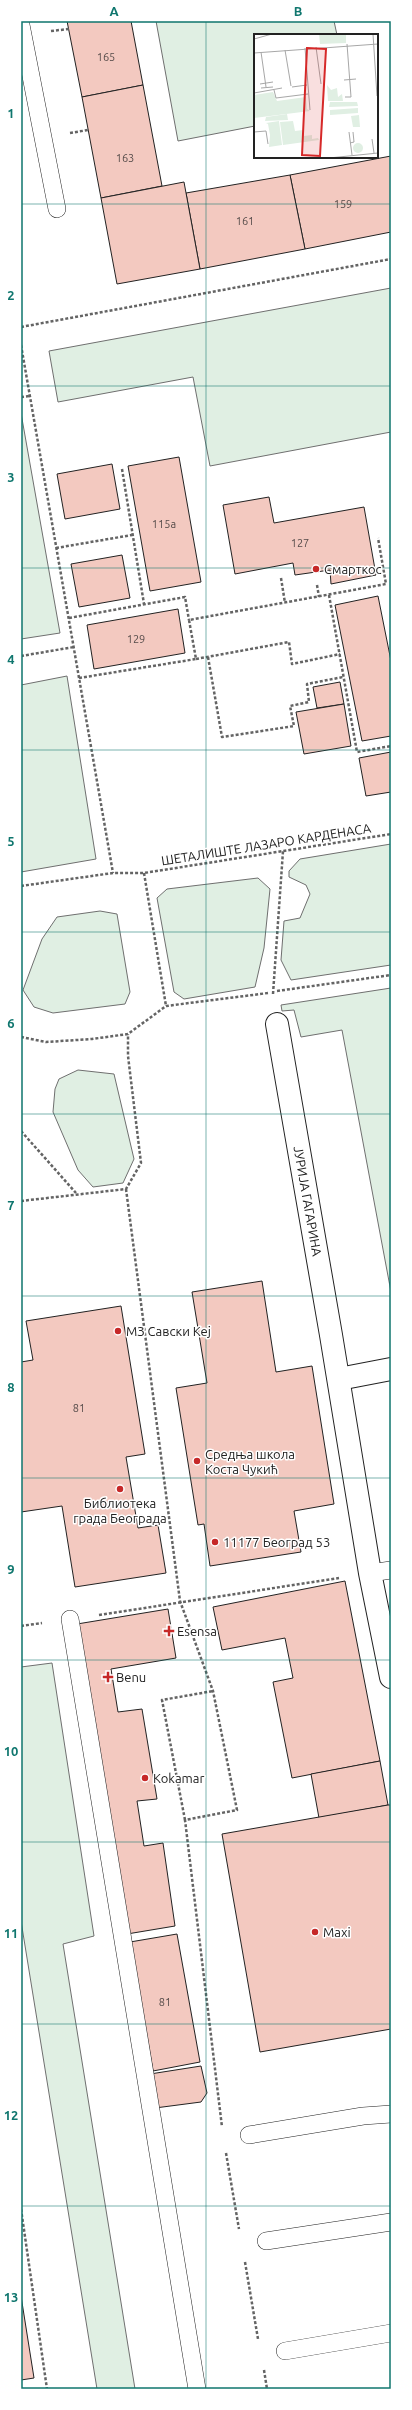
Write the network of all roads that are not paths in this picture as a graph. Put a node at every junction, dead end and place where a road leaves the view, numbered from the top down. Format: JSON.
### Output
{"nodes":[{"id":1,"x":21,"y":25,"type":"edge"},
{"id":2,"x":57,"y":209,"type":"dead end"},
{"id":3,"x":277,"y":1024,"type":"dead end"},
{"id":4,"x":391,"y":1369,"type":"edge"},
{"id":5,"x":338,"y":1379,"type":"junction"},
{"id":6,"x":391,"y":1570,"type":"edge"},
{"id":7,"x":370,"y":1574,"type":"junction"},
{"id":8,"x":70,"y":1619,"type":"road end"},
{"id":9,"x":391,"y":1677,"type":"edge"},
{"id":10,"x":391,"y":2114,"type":"edge"},
{"id":11,"x":249,"y":2135,"type":"dead end"},
{"id":12,"x":391,"y":2222,"type":"edge"},
{"id":13,"x":266,"y":2241,"type":"dead end"},
{"id":14,"x":391,"y":2333,"type":"edge"},
{"id":15,"x":285,"y":2351,"type":"dead end"},
{"id":16,"x":197,"y":2389,"type":"edge"}],
"edges":[{"from":1,"to":2,"type":"lane"},
{"from":3,"to":5,"type":"street","name":"ЈУРИЈА ГАГАРИНА"},
{"from":4,"to":5,"type":"street"},
{"from":5,"to":7,"type":"street","name":"ЈУРИЈА ГАГАРИНА"},
{"from":6,"to":7,"type":"lane"},
{"from":7,"to":9,"type":"street","name":"ЈУРИЈА ГАГАРИНА"},
{"from":8,"to":16,"type":"lane"},
{"from":10,"to":11,"type":"lane"},
{"from":12,"to":13,"type":"lane"},
{"from":14,"to":15,"type":"lane"}]}
